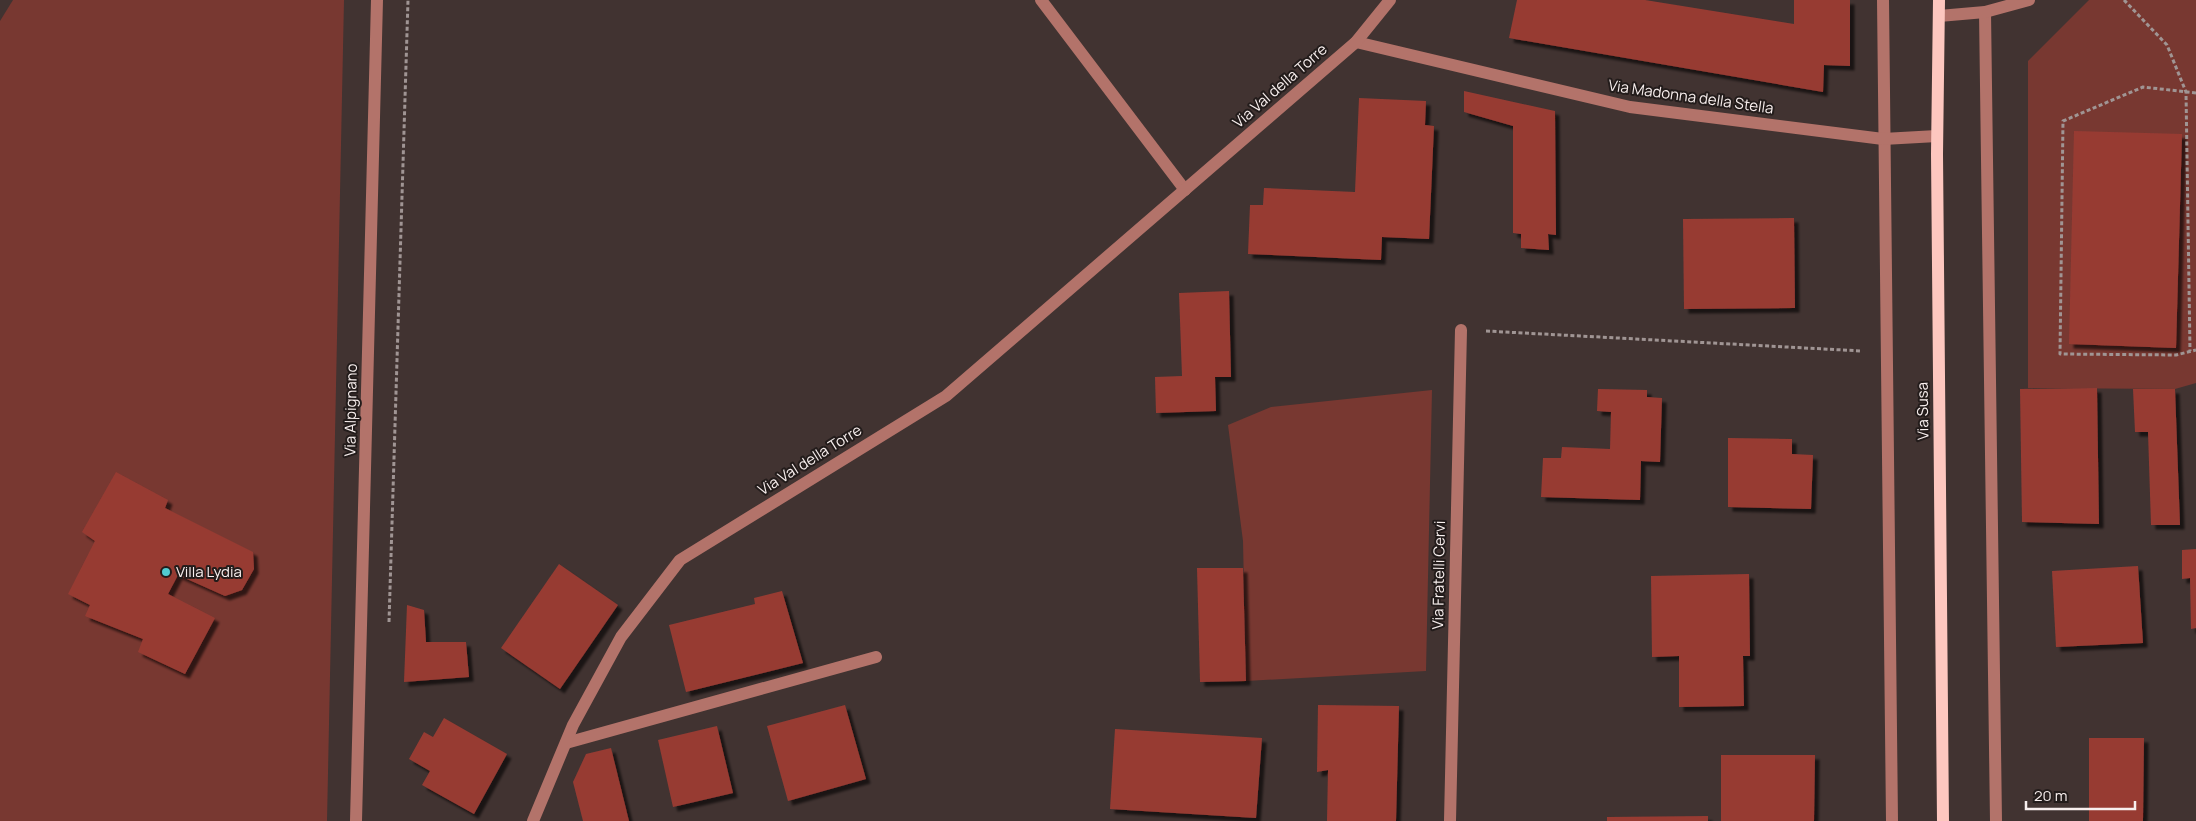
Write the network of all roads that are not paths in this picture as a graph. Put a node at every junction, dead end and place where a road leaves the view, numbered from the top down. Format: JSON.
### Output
{"nodes":[{"id":1,"x":377,"y":0,"type":"edge"},
{"id":2,"x":1041,"y":0,"type":"edge"},
{"id":3,"x":1390,"y":0,"type":"edge"},
{"id":4,"x":1883,"y":0,"type":"edge"},
{"id":5,"x":1939,"y":0,"type":"edge"},
{"id":6,"x":2029,"y":0,"type":"edge"},
{"id":7,"x":1985,"y":12,"type":"junction"},
{"id":8,"x":1939,"y":16,"type":"junction"},
{"id":9,"x":1356,"y":42,"type":"junction"},
{"id":10,"x":1937,"y":136,"type":"junction"},
{"id":11,"x":1883,"y":139,"type":"junction"},
{"id":12,"x":1185,"y":190,"type":"junction"},
{"id":13,"x":1460,"y":330,"type":"road end"},
{"id":14,"x":876,"y":657,"type":"dead end"},
{"id":15,"x":566,"y":743,"type":"junction"},
{"id":16,"x":356,"y":821,"type":"edge"},
{"id":17,"x":532,"y":821,"type":"edge"},
{"id":18,"x":1450,"y":821,"type":"edge"},
{"id":19,"x":1892,"y":821,"type":"edge"},
{"id":20,"x":1943,"y":821,"type":"edge"},
{"id":21,"x":1996,"y":821,"type":"edge"}],
"edges":[{"from":1,"to":16,"type":"street","name":"Via Alpignano"},
{"from":2,"to":12,"type":"street"},
{"from":3,"to":9,"type":"street","name":"Via Val della Torre"},
{"from":4,"to":11,"type":"street"},
{"from":5,"to":8,"type":"main road","name":"Via Susa"},
{"from":6,"to":7,"type":"street"},
{"from":7,"to":8,"type":"street"},
{"from":7,"to":21,"type":"street"},
{"from":8,"to":10,"type":"main road","name":"Via Susa"},
{"from":9,"to":11,"type":"street","name":"Via Madonna della Stella"},
{"from":9,"to":12,"type":"street","name":"Via Val della Torre"},
{"from":10,"to":11,"type":"street","name":"Via Madonna della Stella"},
{"from":10,"to":20,"type":"main road","name":"Via Susa"},
{"from":11,"to":19,"type":"street"},
{"from":12,"to":15,"type":"street","name":"Via Val della Torre"},
{"from":13,"to":18,"type":"street","name":"Via Fratelli Cervi"},
{"from":14,"to":15,"type":"street"},
{"from":15,"to":17,"type":"street","name":"Via Val della Torre"}]}
